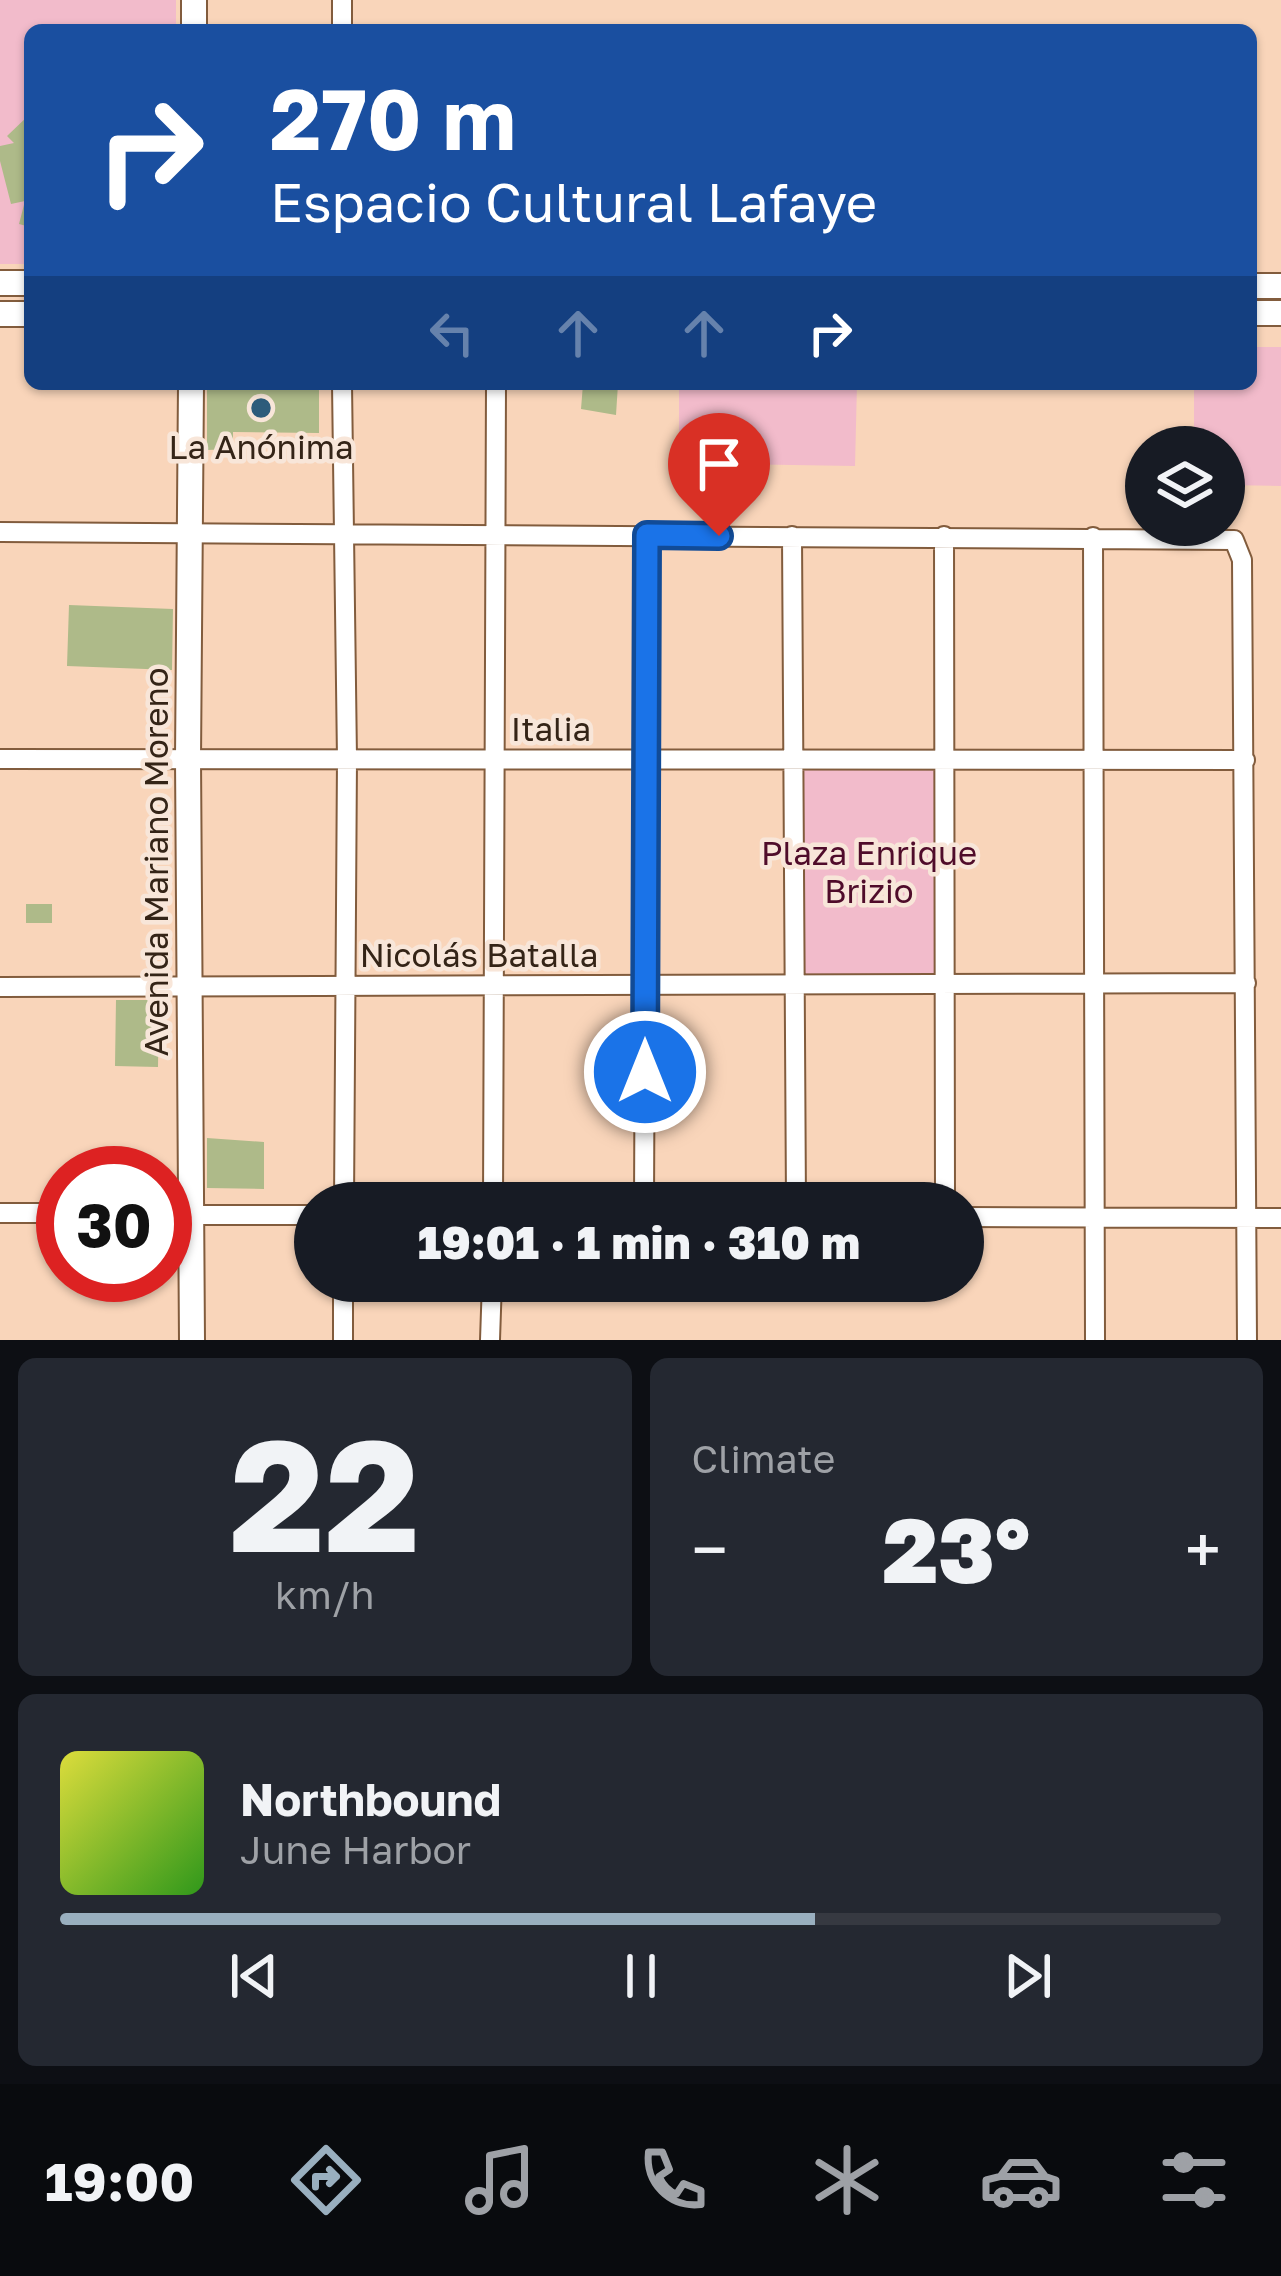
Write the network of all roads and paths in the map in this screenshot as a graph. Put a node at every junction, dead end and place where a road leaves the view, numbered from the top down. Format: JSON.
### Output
{"nodes":[{"id":1,"x":191,"y":390,"type":"edge"},
{"id":2,"x":342,"y":390,"type":"edge"},
{"id":3,"x":496,"y":390,"type":"edge"},
{"id":4,"x":0,"y":532,"type":"edge"},
{"id":5,"x":188,"y":533,"type":"junction"},
{"id":6,"x":342,"y":534,"type":"junction"},
{"id":7,"x":496,"y":534,"type":"junction"},
{"id":8,"x":647,"y":535,"type":"junction"},
{"id":9,"x":792,"y":536,"type":"junction"},
{"id":10,"x":944,"y":536,"type":"junction"},
{"id":11,"x":1093,"y":537,"type":"junction"},
{"id":12,"x":0,"y":759,"type":"edge"},
{"id":13,"x":188,"y":759,"type":"junction"},
{"id":14,"x":347,"y":759,"type":"junction"},
{"id":15,"x":493,"y":759,"type":"junction"},
{"id":16,"x":646,"y":760,"type":"junction"},
{"id":17,"x":792,"y":760,"type":"junction"},
{"id":18,"x":944,"y":760,"type":"junction"},
{"id":19,"x":1093,"y":760,"type":"junction"},
{"id":20,"x":1245,"y":760,"type":"junction"},
{"id":21,"x":887,"y":856,"type":"dead end"},
{"id":22,"x":894,"y":861,"type":"dead end"},
{"id":23,"x":945,"y":983,"type":"junction"},
{"id":24,"x":1094,"y":983,"type":"junction"},
{"id":25,"x":1246,"y":983,"type":"junction"},
{"id":26,"x":645,"y":984,"type":"junction"},
{"id":27,"x":493,"y":985,"type":"junction"},
{"id":28,"x":793,"y":985,"type":"junction"},
{"id":29,"x":343,"y":986,"type":"junction"},
{"id":30,"x":0,"y":987,"type":"edge"},
{"id":31,"x":191,"y":987,"type":"junction"},
{"id":32,"x":182,"y":1146,"type":"edge"},
{"id":33,"x":344,"y":1182,"type":"edge"},
{"id":34,"x":493,"y":1182,"type":"edge"},
{"id":35,"x":644,"y":1182,"type":"edge"},
{"id":36,"x":796,"y":1182,"type":"edge"},
{"id":37,"x":945,"y":1182,"type":"edge"},
{"id":38,"x":0,"y":1213,"type":"edge"},
{"id":39,"x":36,"y":1213,"type":"edge"},
{"id":40,"x":192,"y":1215,"type":"edge"},
{"id":41,"x":294,"y":1215,"type":"edge"},
{"id":42,"x":984,"y":1217,"type":"edge"},
{"id":43,"x":1094,"y":1218,"type":"junction"},
{"id":44,"x":1247,"y":1218,"type":"junction"},
{"id":45,"x":1281,"y":1218,"type":"edge"},
{"id":46,"x":188,"y":1302,"type":"edge"},
{"id":47,"x":344,"y":1302,"type":"edge"},
{"id":48,"x":491,"y":1302,"type":"edge"},
{"id":49,"x":192,"y":1340,"type":"edge"},
{"id":50,"x":343,"y":1340,"type":"edge"},
{"id":51,"x":490,"y":1340,"type":"edge"},
{"id":52,"x":1095,"y":1340,"type":"edge"},
{"id":53,"x":1247,"y":1340,"type":"edge"}],
"edges":[{"from":1,"to":5,"type":"main road","name":"Avenida Mariano Moreno"},
{"from":2,"to":6,"type":"street"},
{"from":3,"to":7,"type":"street"},
{"from":4,"to":5,"type":"street"},
{"from":5,"to":6,"type":"street"},
{"from":5,"to":13,"type":"main road","name":"Avenida Mariano Moreno"},
{"from":6,"to":7,"type":"street"},
{"from":6,"to":14,"type":"street"},
{"from":7,"to":8,"type":"street"},
{"from":7,"to":15,"type":"street"},
{"from":8,"to":9,"type":"street"},
{"from":8,"to":16,"type":"street"},
{"from":9,"to":10,"type":"street"},
{"from":9,"to":17,"type":"street"},
{"from":10,"to":11,"type":"street"},
{"from":10,"to":18,"type":"street"},
{"from":11,"to":19,"type":"street"},
{"from":11,"to":20,"type":"street"},
{"from":12,"to":13,"type":"street","name":"Italia"},
{"from":13,"to":14,"type":"street","name":"Italia"},
{"from":13,"to":31,"type":"main road","name":"Avenida Mariano Moreno"},
{"from":14,"to":15,"type":"street","name":"Italia"},
{"from":14,"to":29,"type":"street"},
{"from":15,"to":16,"type":"street","name":"Italia"},
{"from":15,"to":27,"type":"street"},
{"from":16,"to":17,"type":"street","name":"Italia"},
{"from":16,"to":26,"type":"street"},
{"from":17,"to":18,"type":"street","name":"Italia"},
{"from":17,"to":28,"type":"street"},
{"from":18,"to":19,"type":"street","name":"Italia"},
{"from":18,"to":23,"type":"street"},
{"from":19,"to":20,"type":"street","name":"Italia"},
{"from":19,"to":24,"type":"street"},
{"from":20,"to":25,"type":"street"},
{"from":21,"to":22,"type":"path"},
{"from":23,"to":24,"type":"street","name":"Nicolás Batalla"},
{"from":23,"to":28,"type":"street","name":"Nicolás Batalla"},
{"from":23,"to":37,"type":"street"},
{"from":24,"to":25,"type":"street","name":"Nicolás Batalla"},
{"from":24,"to":43,"type":"street"},
{"from":25,"to":44,"type":"street"},
{"from":26,"to":27,"type":"street","name":"Nicolás Batalla"},
{"from":26,"to":28,"type":"street","name":"Nicolás Batalla"},
{"from":26,"to":35,"type":"street"},
{"from":27,"to":29,"type":"street","name":"Nicolás Batalla"},
{"from":27,"to":34,"type":"street"},
{"from":28,"to":36,"type":"street"},
{"from":29,"to":31,"type":"street","name":"Nicolás Batalla"},
{"from":29,"to":33,"type":"street"},
{"from":30,"to":31,"type":"street","name":"Nicolás Batalla"},
{"from":31,"to":32,"type":"main road","name":"Avenida Mariano Moreno"},
{"from":38,"to":39,"type":"street"},
{"from":40,"to":41,"type":"street"},
{"from":42,"to":43,"type":"street"},
{"from":43,"to":44,"type":"street"},
{"from":43,"to":52,"type":"street"},
{"from":44,"to":45,"type":"street"},
{"from":44,"to":53,"type":"street"},
{"from":46,"to":49,"type":"main road","name":"Avenida Mariano Moreno"},
{"from":47,"to":50,"type":"street"},
{"from":48,"to":51,"type":"street"}]}
